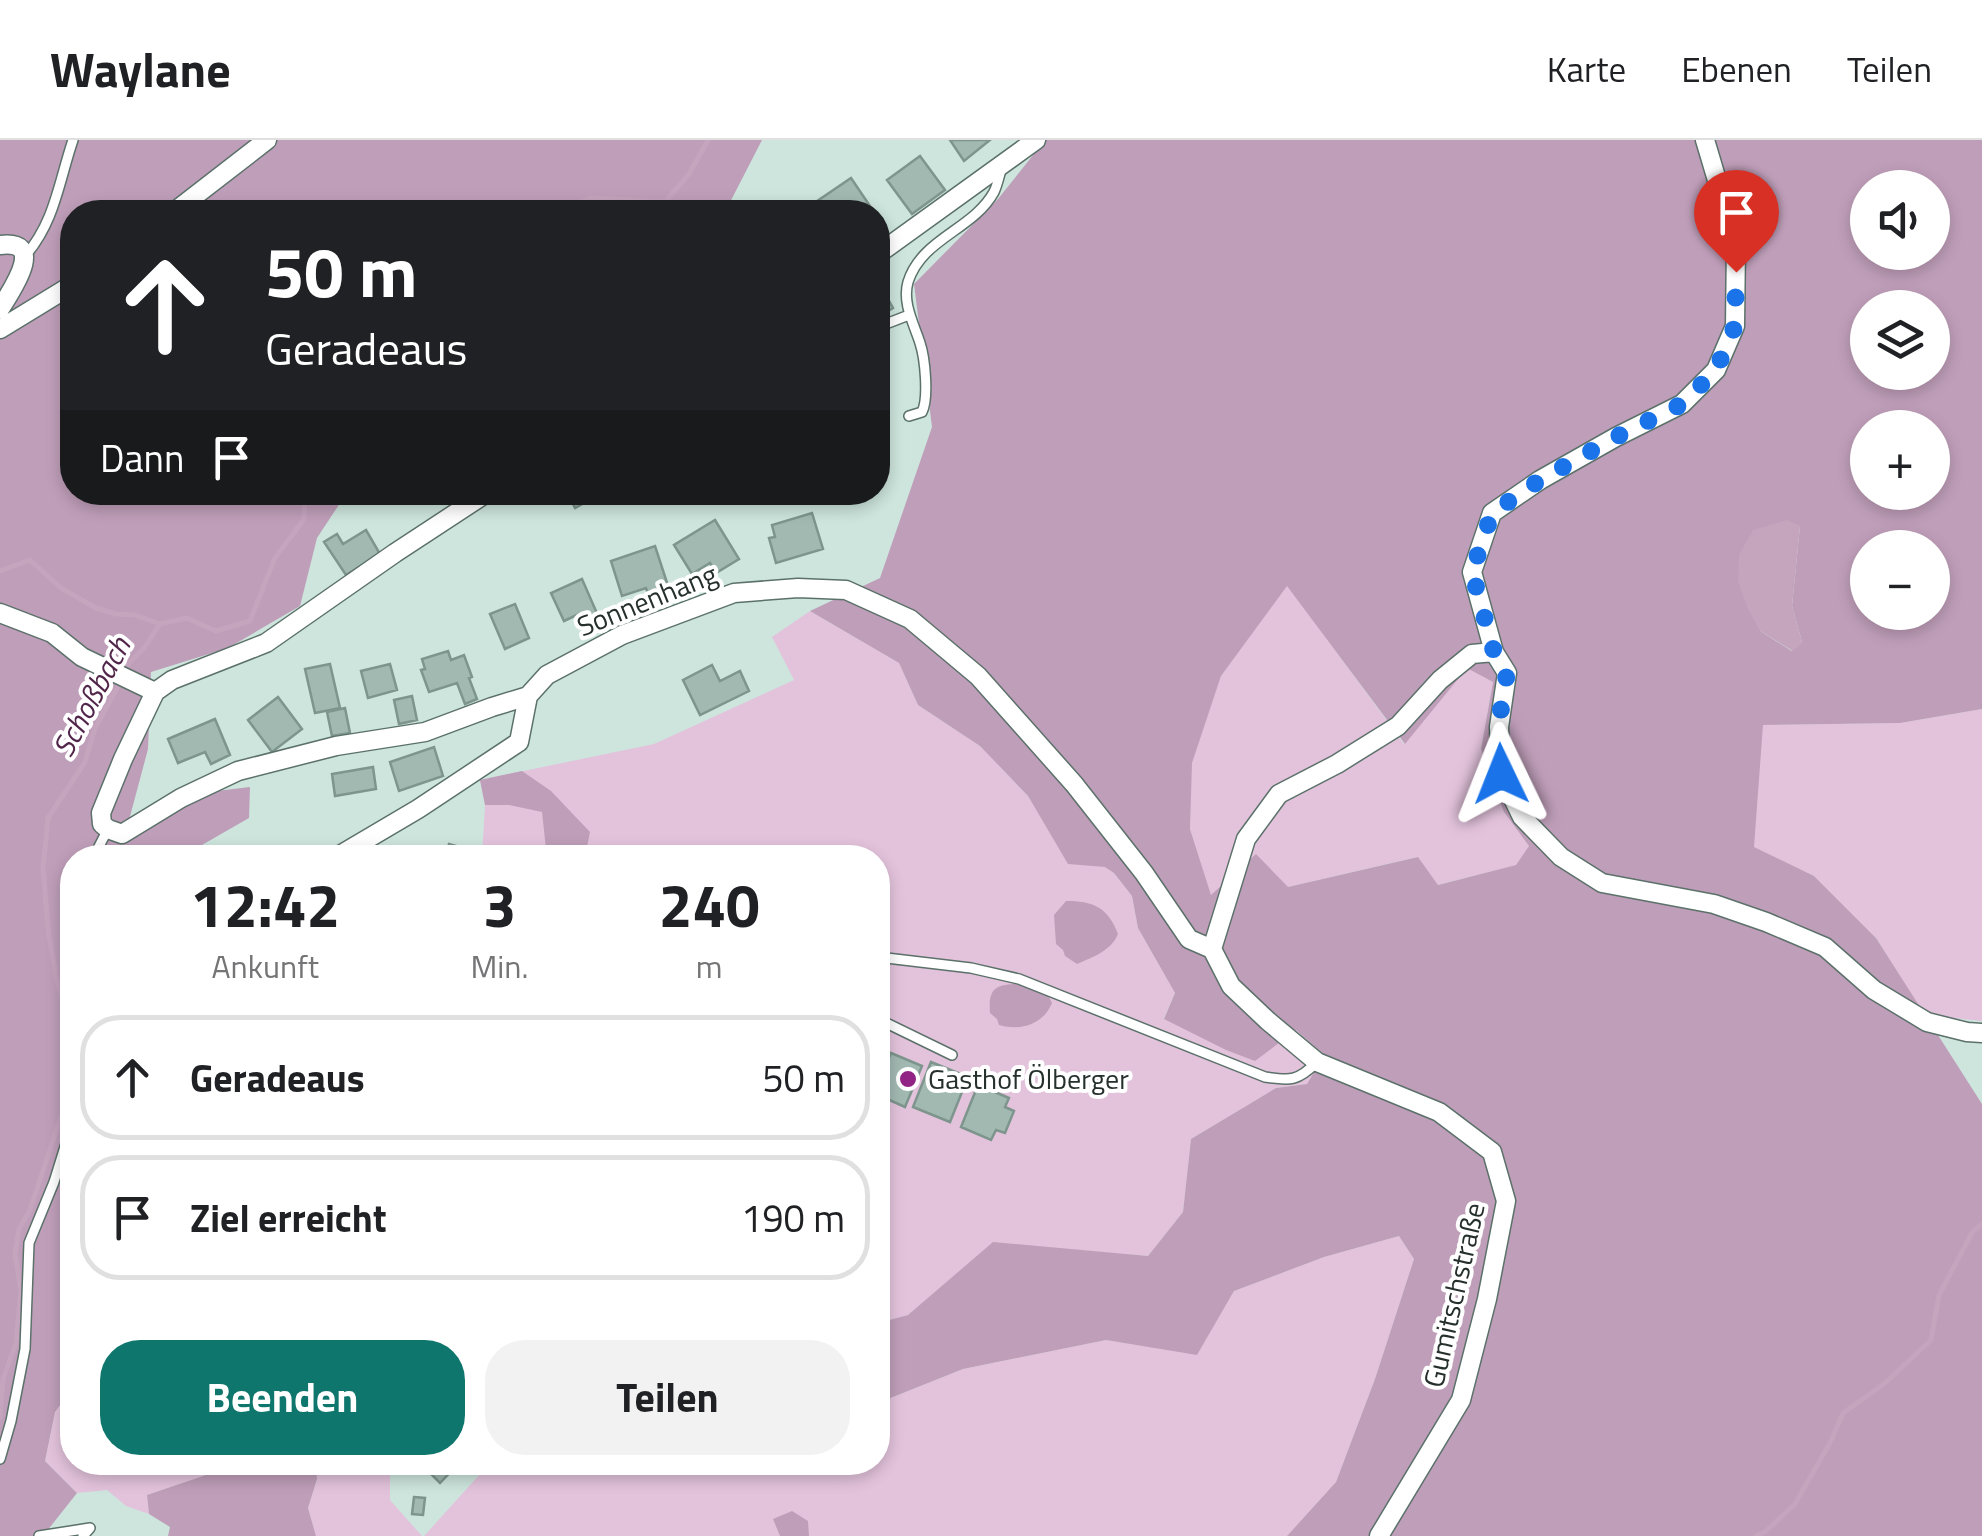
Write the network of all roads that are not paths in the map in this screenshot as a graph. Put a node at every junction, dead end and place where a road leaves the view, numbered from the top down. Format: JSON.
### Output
{"nodes":[{"id":1,"x":74,"y":140,"type":"edge"},
{"id":2,"x":267,"y":140,"type":"edge"},
{"id":3,"x":1705,"y":140,"type":"edge"},
{"id":4,"x":1034,"y":141,"type":"edge"},
{"id":5,"x":1002,"y":165,"type":"junction"},
{"id":6,"x":190,"y":200,"type":"edge"},
{"id":7,"x":0,"y":245,"type":"edge"},
{"id":8,"x":890,"y":245,"type":"edge"},
{"id":9,"x":25,"y":256,"type":"junction"},
{"id":10,"x":60,"y":292,"type":"edge"},
{"id":11,"x":0,"y":309,"type":"edge"},
{"id":12,"x":909,"y":316,"type":"junction"},
{"id":13,"x":890,"y":323,"type":"edge"},
{"id":14,"x":0,"y":329,"type":"edge"},
{"id":15,"x":909,"y":416,"type":"dead end"},
{"id":16,"x":468,"y":505,"type":"edge"},
{"id":17,"x":0,"y":612,"type":"edge"},
{"id":18,"x":1494,"y":652,"type":"junction"},
{"id":19,"x":156,"y":692,"type":"junction"},
{"id":20,"x":528,"y":696,"type":"junction"},
{"id":21,"x":108,"y":830,"type":"junction"},
{"id":22,"x":100,"y":845,"type":"edge"},
{"id":23,"x":357,"y":845,"type":"edge"},
{"id":24,"x":1212,"y":949,"type":"junction"},
{"id":25,"x":890,"y":958,"type":"edge"},
{"id":26,"x":890,"y":1025,"type":"edge"},
{"id":27,"x":1982,"y":1033,"type":"edge"},
{"id":28,"x":952,"y":1055,"type":"dead end"},
{"id":29,"x":1317,"y":1062,"type":"junction"},
{"id":30,"x":60,"y":1163,"type":"edge"},
{"id":31,"x":0,"y":1459,"type":"edge"},
{"id":32,"x":39,"y":1536,"type":"edge"},
{"id":33,"x":83,"y":1536,"type":"edge"},
{"id":34,"x":1379,"y":1536,"type":"edge"}],
"edges":[{"from":1,"to":9,"type":"lane"},
{"from":2,"to":6,"type":"street"},
{"from":3,"to":18,"type":"street"},
{"from":4,"to":5,"type":"street"},
{"from":5,"to":8,"type":"street"},
{"from":5,"to":12,"type":"lane"},
{"from":7,"to":9,"type":"street"},
{"from":9,"to":11,"type":"street"},
{"from":10,"to":14,"type":"street"},
{"from":12,"to":13,"type":"lane"},
{"from":12,"to":15,"type":"lane"},
{"from":16,"to":19,"type":"street"},
{"from":17,"to":19,"type":"street"},
{"from":18,"to":24,"type":"street"},
{"from":18,"to":27,"type":"street"},
{"from":19,"to":21,"type":"street"},
{"from":20,"to":21,"type":"street","name":"Sonnenhang"},
{"from":20,"to":23,"type":"street"},
{"from":20,"to":24,"type":"street","name":"Sonnenhang"},
{"from":21,"to":22,"type":"lane"},
{"from":24,"to":29,"type":"street","name":"Gumitschstraße"},
{"from":25,"to":29,"type":"lane"},
{"from":26,"to":28,"type":"lane"},
{"from":29,"to":34,"type":"street","name":"Gumitschstraße"},
{"from":30,"to":31,"type":"lane"},
{"from":32,"to":33,"type":"lane"}]}
